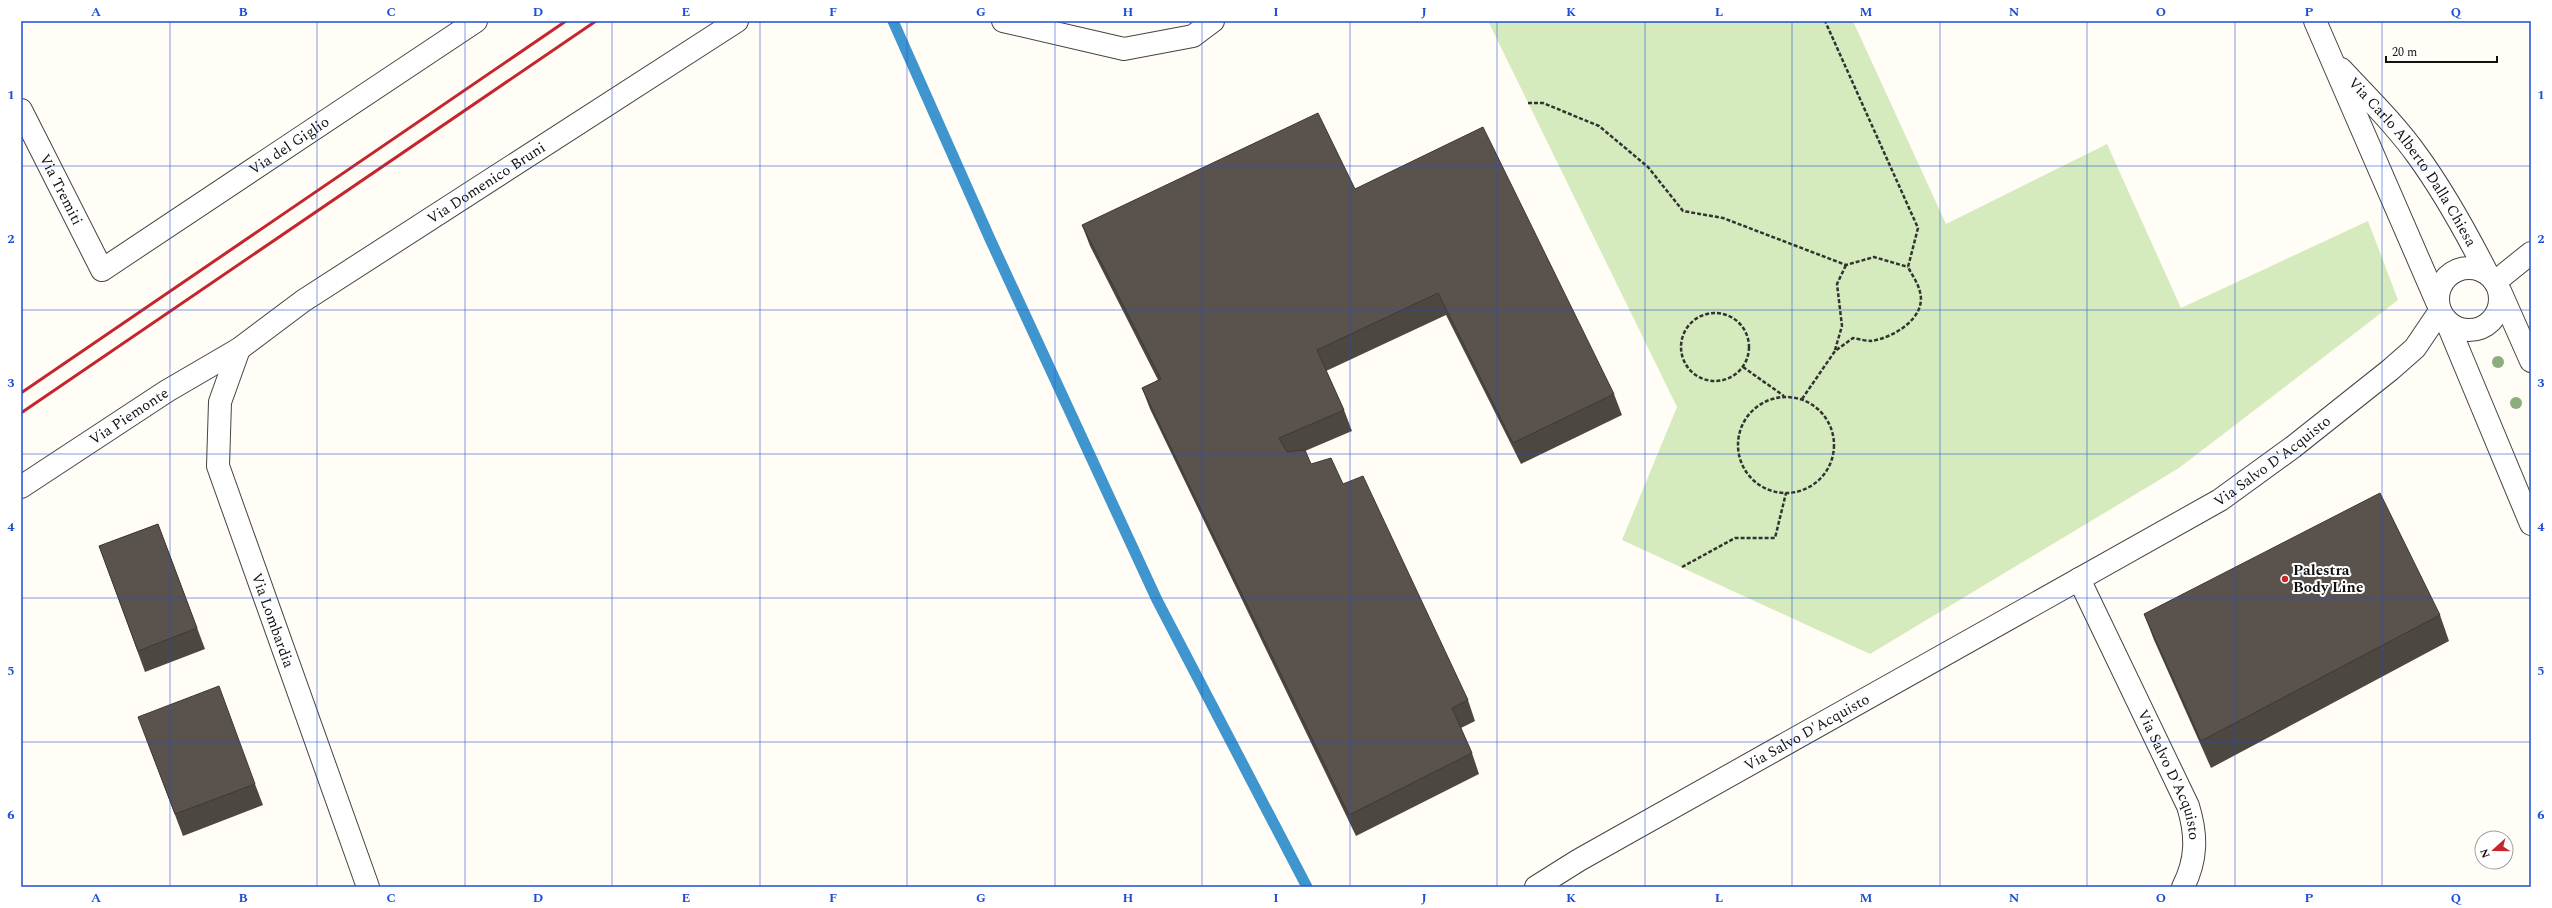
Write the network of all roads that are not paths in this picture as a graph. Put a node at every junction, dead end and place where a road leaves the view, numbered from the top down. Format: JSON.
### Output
{"nodes":[{"id":1,"x":476,"y":21,"type":"edge"},
{"id":2,"x":737,"y":21,"type":"edge"},
{"id":3,"x":1003,"y":21,"type":"edge"},
{"id":4,"x":1213,"y":21,"type":"edge"},
{"id":5,"x":2315,"y":21,"type":"edge"},
{"id":6,"x":2330,"y":58,"type":"junction"},
{"id":7,"x":21,"y":110,"type":"edge"},
{"id":8,"x":2531,"y":253,"type":"edge"},
{"id":9,"x":102,"y":270,"type":"joint"},
{"id":10,"x":2494,"y":281,"type":"junction"},
{"id":11,"x":2441,"y":311,"type":"junction"},
{"id":12,"x":239,"y":349,"type":"junction"},
{"id":13,"x":2531,"y":361,"type":"edge"},
{"id":14,"x":21,"y":487,"type":"edge"},
{"id":15,"x":2531,"y":524,"type":"edge"},
{"id":16,"x":2079,"y":579,"type":"junction"},
{"id":17,"x":368,"y":887,"type":"edge"},
{"id":18,"x":1536,"y":887,"type":"edge"},
{"id":19,"x":2183,"y":887,"type":"edge"}],
"edges":[{"from":1,"to":9,"type":"street","name":"Via del Giglio"},
{"from":2,"to":12,"type":"street","name":"Via Domenico Bruni"},
{"from":3,"to":4,"type":"street"},
{"from":5,"to":6,"type":"street","name":"Via Carlo Alberto Dalla Chiesa"},
{"from":6,"to":10,"type":"street","name":"Via Carlo Alberto Dalla Chiesa"},
{"from":6,"to":11,"type":"street","name":"Via Carlo Alberto Dalla Chiesa"},
{"from":7,"to":9,"type":"street","name":"Via Tremiti"},
{"from":8,"to":10,"type":"street"},
{"from":10,"to":11,"type":"street"},
{"from":10,"to":11,"type":"street"},
{"from":10,"to":13,"type":"street","name":"Via Carlo Alberto Dalla Chiesa"},
{"from":11,"to":15,"type":"street","name":"Via Carlo Alberto Dalla Chiesa"},
{"from":11,"to":16,"type":"street","name":"Via Salvo D'Acquisto"},
{"from":12,"to":14,"type":"street","name":"Via Piemonte"},
{"from":12,"to":17,"type":"street","name":"Via Lombardia"},
{"from":16,"to":18,"type":"street","name":"Via Salvo D'Acquisto"},
{"from":16,"to":19,"type":"street","name":"Via Salvo D'Acquisto"}]}
